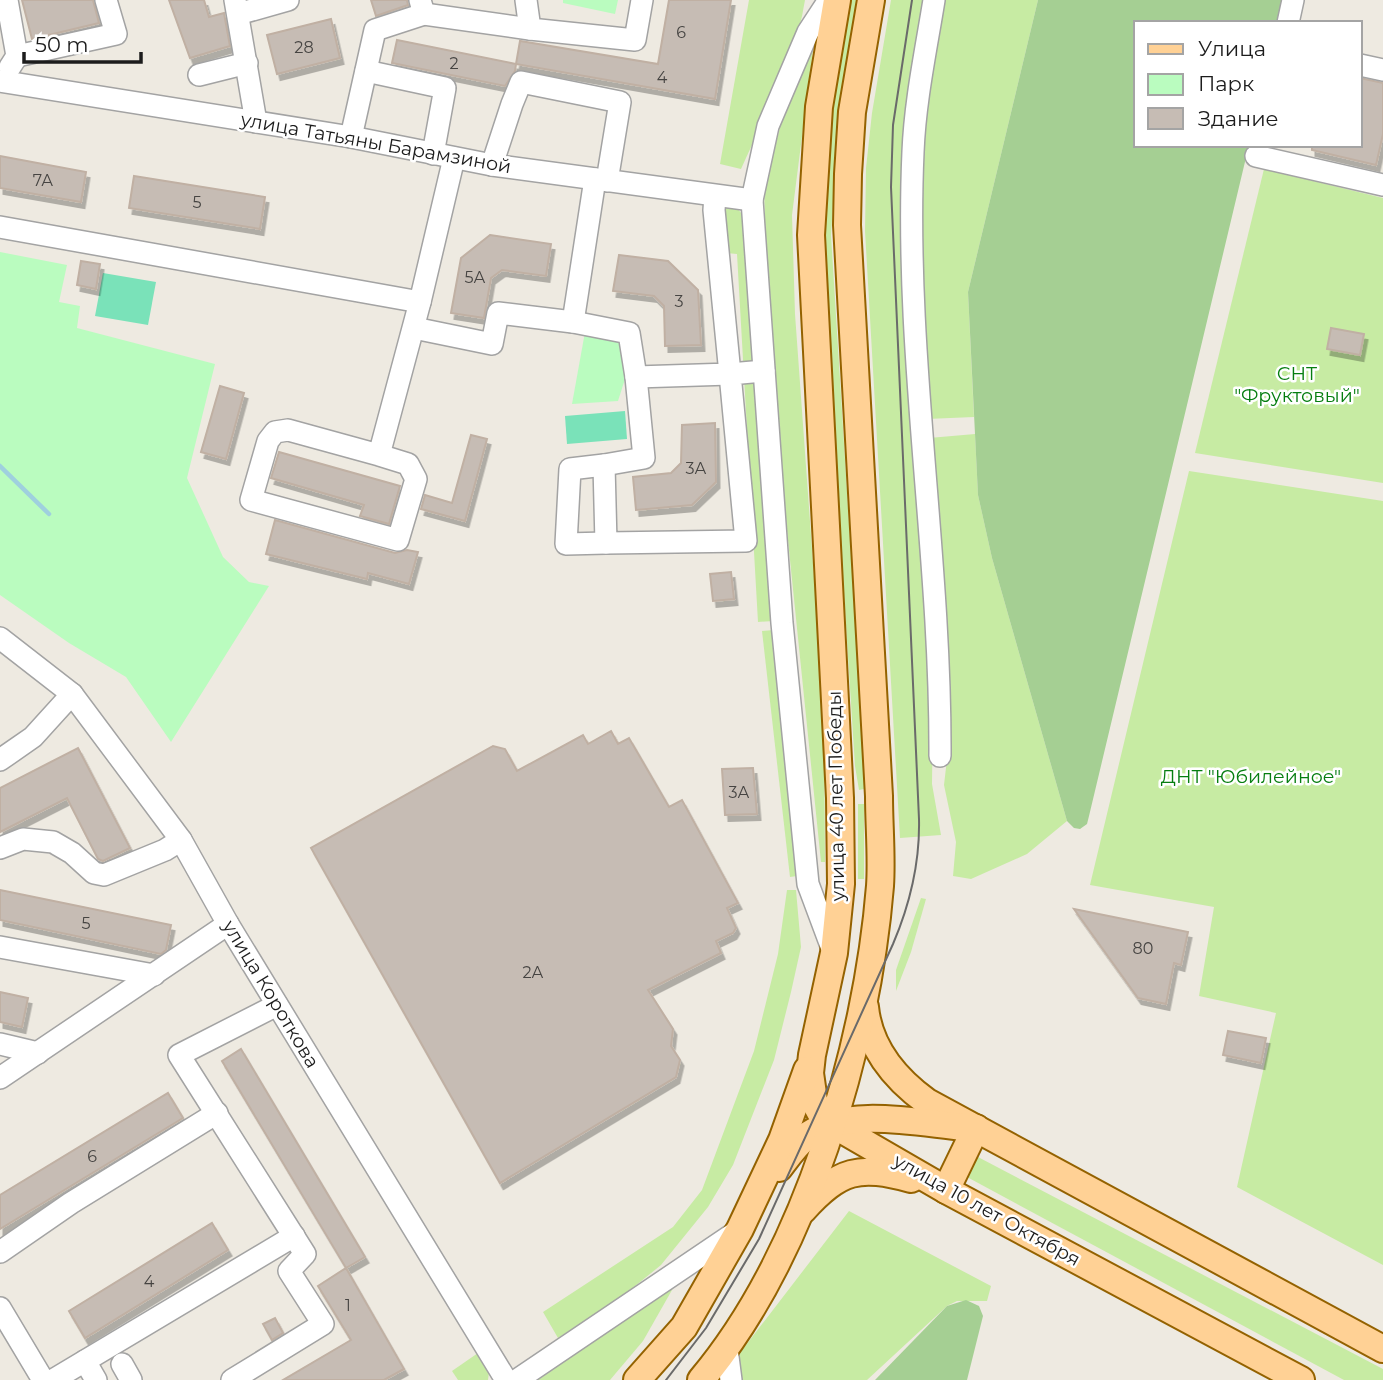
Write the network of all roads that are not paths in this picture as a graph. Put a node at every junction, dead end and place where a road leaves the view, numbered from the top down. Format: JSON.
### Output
{"nodes":[{"id":1,"x":7,"y":0,"type":"edge"},
{"id":2,"x":106,"y":0,"type":"edge"},
{"id":3,"x":288,"y":0,"type":"edge"},
{"id":4,"x":526,"y":0,"type":"edge"},
{"id":5,"x":642,"y":0,"type":"edge"},
{"id":6,"x":829,"y":0,"type":"edge"},
{"id":7,"x":837,"y":0,"type":"edge"},
{"id":8,"x":871,"y":0,"type":"edge"},
{"id":9,"x":934,"y":0,"type":"edge"},
{"id":10,"x":1293,"y":0,"type":"edge"},
{"id":11,"x":236,"y":7,"type":"edge"},
{"id":12,"x":422,"y":7,"type":"edge"},
{"id":13,"x":1288,"y":21,"type":"edge"},
{"id":14,"x":530,"y":29,"type":"junction"},
{"id":15,"x":17,"y":56,"type":"junction"},
{"id":16,"x":247,"y":63,"type":"junction"},
{"id":17,"x":1362,"y":65,"type":"edge"},
{"id":18,"x":1383,"y":70,"type":"edge"},
{"id":19,"x":366,"y":71,"type":"junction"},
{"id":20,"x":199,"y":75,"type":"dead end"},
{"id":21,"x":1,"y":81,"type":"edge"},
{"id":22,"x":256,"y":122,"type":"junction"},
{"id":23,"x":351,"y":137,"type":"junction"},
{"id":24,"x":1298,"y":155,"type":"edge"},
{"id":25,"x":444,"y":156,"type":"junction"},
{"id":26,"x":1256,"y":156,"type":"dead end"},
{"id":27,"x":492,"y":165,"type":"junction"},
{"id":28,"x":601,"y":180,"type":"junction"},
{"id":29,"x":1383,"y":185,"type":"edge"},
{"id":30,"x":715,"y":196,"type":"junction"},
{"id":31,"x":752,"y":200,"type":"junction"},
{"id":32,"x":0,"y":227,"type":"edge"},
{"id":33,"x":421,"y":302,"type":"junction"},
{"id":34,"x":573,"y":322,"type":"junction"},
{"id":35,"x":414,"y":328,"type":"junction"},
{"id":36,"x":764,"y":371,"type":"junction"},
{"id":37,"x":730,"y":374,"type":"junction"},
{"id":38,"x":636,"y":377,"type":"junction"},
{"id":39,"x":379,"y":455,"type":"junction"},
{"id":40,"x":604,"y":465,"type":"junction"},
{"id":41,"x":606,"y":543,"type":"junction"},
{"id":42,"x":0,"y":638,"type":"edge"},
{"id":43,"x":72,"y":694,"type":"junction"},
{"id":44,"x":940,"y":756,"type":"dead end"},
{"id":45,"x":0,"y":760,"type":"edge"},
{"id":46,"x":879,"y":796,"type":"junction"},
{"id":47,"x":840,"y":798,"type":"junction"},
{"id":48,"x":181,"y":840,"type":"junction"},
{"id":49,"x":0,"y":848,"type":"edge"},
{"id":50,"x":228,"y":924,"type":"junction"},
{"id":51,"x":0,"y":947,"type":"edge"},
{"id":52,"x":834,"y":953,"type":"junction"},
{"id":53,"x":154,"y":975,"type":"junction"},
{"id":54,"x":865,"y":991,"type":"junction"},
{"id":55,"x":277,"y":1006,"type":"junction"},
{"id":56,"x":0,"y":1044,"type":"edge"},
{"id":57,"x":38,"y":1053,"type":"junction"},
{"id":58,"x":812,"y":1055,"type":"junction"},
{"id":59,"x":0,"y":1078,"type":"edge"},
{"id":60,"x":217,"y":1113,"type":"junction"},
{"id":61,"x":832,"y":1124,"type":"junction"},
{"id":62,"x":976,"y":1128,"type":"junction"},
{"id":63,"x":946,"y":1190,"type":"junction"},
{"id":64,"x":796,"y":1218,"type":"junction"},
{"id":65,"x":740,"y":1229,"type":"junction"},
{"id":66,"x":294,"y":1236,"type":"junction"},
{"id":67,"x":781,"y":1251,"type":"junction"},
{"id":68,"x":0,"y":1252,"type":"edge"},
{"id":69,"x":0,"y":1308,"type":"edge"},
{"id":70,"x":727,"y":1349,"type":"junction"},
{"id":71,"x":1383,"y":1349,"type":"edge"},
{"id":72,"x":85,"y":1361,"type":"junction"},
{"id":73,"x":43,"y":1380,"type":"edge"},
{"id":74,"x":53,"y":1380,"type":"edge"},
{"id":75,"x":96,"y":1380,"type":"edge"},
{"id":76,"x":232,"y":1380,"type":"edge"},
{"id":77,"x":506,"y":1380,"type":"edge"},
{"id":78,"x":517,"y":1380,"type":"edge"},
{"id":79,"x":637,"y":1380,"type":"edge"},
{"id":80,"x":701,"y":1380,"type":"edge"},
{"id":81,"x":730,"y":1380,"type":"edge"},
{"id":82,"x":1301,"y":1380,"type":"edge"}],
"edges":[{"from":1,"to":15,"type":"street"},
{"from":2,"to":15,"type":"street"},
{"from":3,"to":11,"type":"street"},
{"from":4,"to":14,"type":"street"},
{"from":5,"to":14,"type":"street"},
{"from":6,"to":31,"type":"street","name":"улица 40 лет Победы"},
{"from":7,"to":47,"type":"main road","name":"улица 40 лет Победы"},
{"from":8,"to":46,"type":"main road","name":"улица 40 лет Победы"},
{"from":9,"to":44,"type":"street"},
{"from":10,"to":13,"type":"street"},
{"from":11,"to":16,"type":"street"},
{"from":12,"to":14,"type":"street"},
{"from":12,"to":19,"type":"street"},
{"from":15,"to":21,"type":"street"},
{"from":16,"to":20,"type":"street"},
{"from":16,"to":22,"type":"street"},
{"from":17,"to":18,"type":"street"},
{"from":19,"to":23,"type":"street"},
{"from":19,"to":25,"type":"street"},
{"from":21,"to":22,"type":"street","name":"улица Татьяны Барамзиной"},
{"from":22,"to":23,"type":"street","name":"улица Татьяны Барамзиной"},
{"from":23,"to":25,"type":"street","name":"улица Татьяны Барамзиной"},
{"from":24,"to":26,"type":"street"},
{"from":24,"to":29,"type":"street"},
{"from":25,"to":27,"type":"street","name":"улица Татьяны Барамзиной"},
{"from":25,"to":33,"type":"street"},
{"from":27,"to":28,"type":"street","name":"улица Татьяны Барамзиной"},
{"from":27,"to":28,"type":"street"},
{"from":28,"to":30,"type":"street","name":"улица Татьяны Барамзиной"},
{"from":28,"to":34,"type":"street"},
{"from":30,"to":31,"type":"street","name":"улица Татьяны Барамзиной"},
{"from":30,"to":37,"type":"street"},
{"from":31,"to":36,"type":"street","name":"улица 40 лет Победы"},
{"from":32,"to":33,"type":"street"},
{"from":33,"to":35,"type":"street"},
{"from":34,"to":35,"type":"street"},
{"from":34,"to":38,"type":"street"},
{"from":35,"to":39,"type":"street"},
{"from":36,"to":37,"type":"street"},
{"from":36,"to":52,"type":"street","name":"улица 40 лет Победы"},
{"from":37,"to":38,"type":"street"},
{"from":37,"to":41,"type":"street"},
{"from":38,"to":40,"type":"street"},
{"from":39,"to":39,"type":"street"},
{"from":40,"to":41,"type":"street"},
{"from":40,"to":41,"type":"street"},
{"from":42,"to":43,"type":"street","name":"улица Короткова"},
{"from":43,"to":45,"type":"street"},
{"from":43,"to":48,"type":"street","name":"улица Короткова"},
{"from":46,"to":47,"type":"main road"},
{"from":46,"to":54,"type":"main road","name":"улица 40 лет Победы"},
{"from":47,"to":52,"type":"main road","name":"улица 40 лет Победы"},
{"from":48,"to":49,"type":"street"},
{"from":48,"to":50,"type":"street","name":"улица Короткова"},
{"from":50,"to":53,"type":"street"},
{"from":50,"to":55,"type":"street","name":"улица Короткова"},
{"from":51,"to":53,"type":"street"},
{"from":52,"to":58,"type":"main road","name":"улица 10 лет Октября"},
{"from":53,"to":57,"type":"street"},
{"from":54,"to":61,"type":"main road","name":"улица 40 лет Победы"},
{"from":54,"to":62,"type":"main road"},
{"from":55,"to":60,"type":"street"},
{"from":55,"to":77,"type":"street","name":"улица Короткова"},
{"from":56,"to":57,"type":"street"},
{"from":57,"to":59,"type":"street"},
{"from":58,"to":61,"type":"main road","name":"улица 10 лет Октября"},
{"from":58,"to":65,"type":"main road"},
{"from":60,"to":66,"type":"street"},
{"from":60,"to":68,"type":"street"},
{"from":61,"to":62,"type":"main road"},
{"from":61,"to":63,"type":"main road","name":"улица 10 лет Октября"},
{"from":61,"to":64,"type":"main road","name":"улица 40 лет Победы"},
{"from":61,"to":65,"type":"main road"},
{"from":62,"to":63,"type":"main road"},
{"from":62,"to":71,"type":"main road"},
{"from":63,"to":64,"type":"main road"},
{"from":63,"to":82,"type":"main road","name":"улица 10 лет Октября"},
{"from":64,"to":67,"type":"main road","name":"улица 40 лет Победы"},
{"from":65,"to":67,"type":"main road"},
{"from":65,"to":78,"type":"street"},
{"from":65,"to":79,"type":"main road"},
{"from":66,"to":72,"type":"street"},
{"from":66,"to":76,"type":"street"},
{"from":67,"to":70,"type":"main road","name":"улица 40 лет Победы"},
{"from":69,"to":73,"type":"street"},
{"from":70,"to":80,"type":"main road","name":"улица 40 лет Победы"},
{"from":70,"to":81,"type":"street"},
{"from":72,"to":74,"type":"street"},
{"from":72,"to":75,"type":"street"}]}
